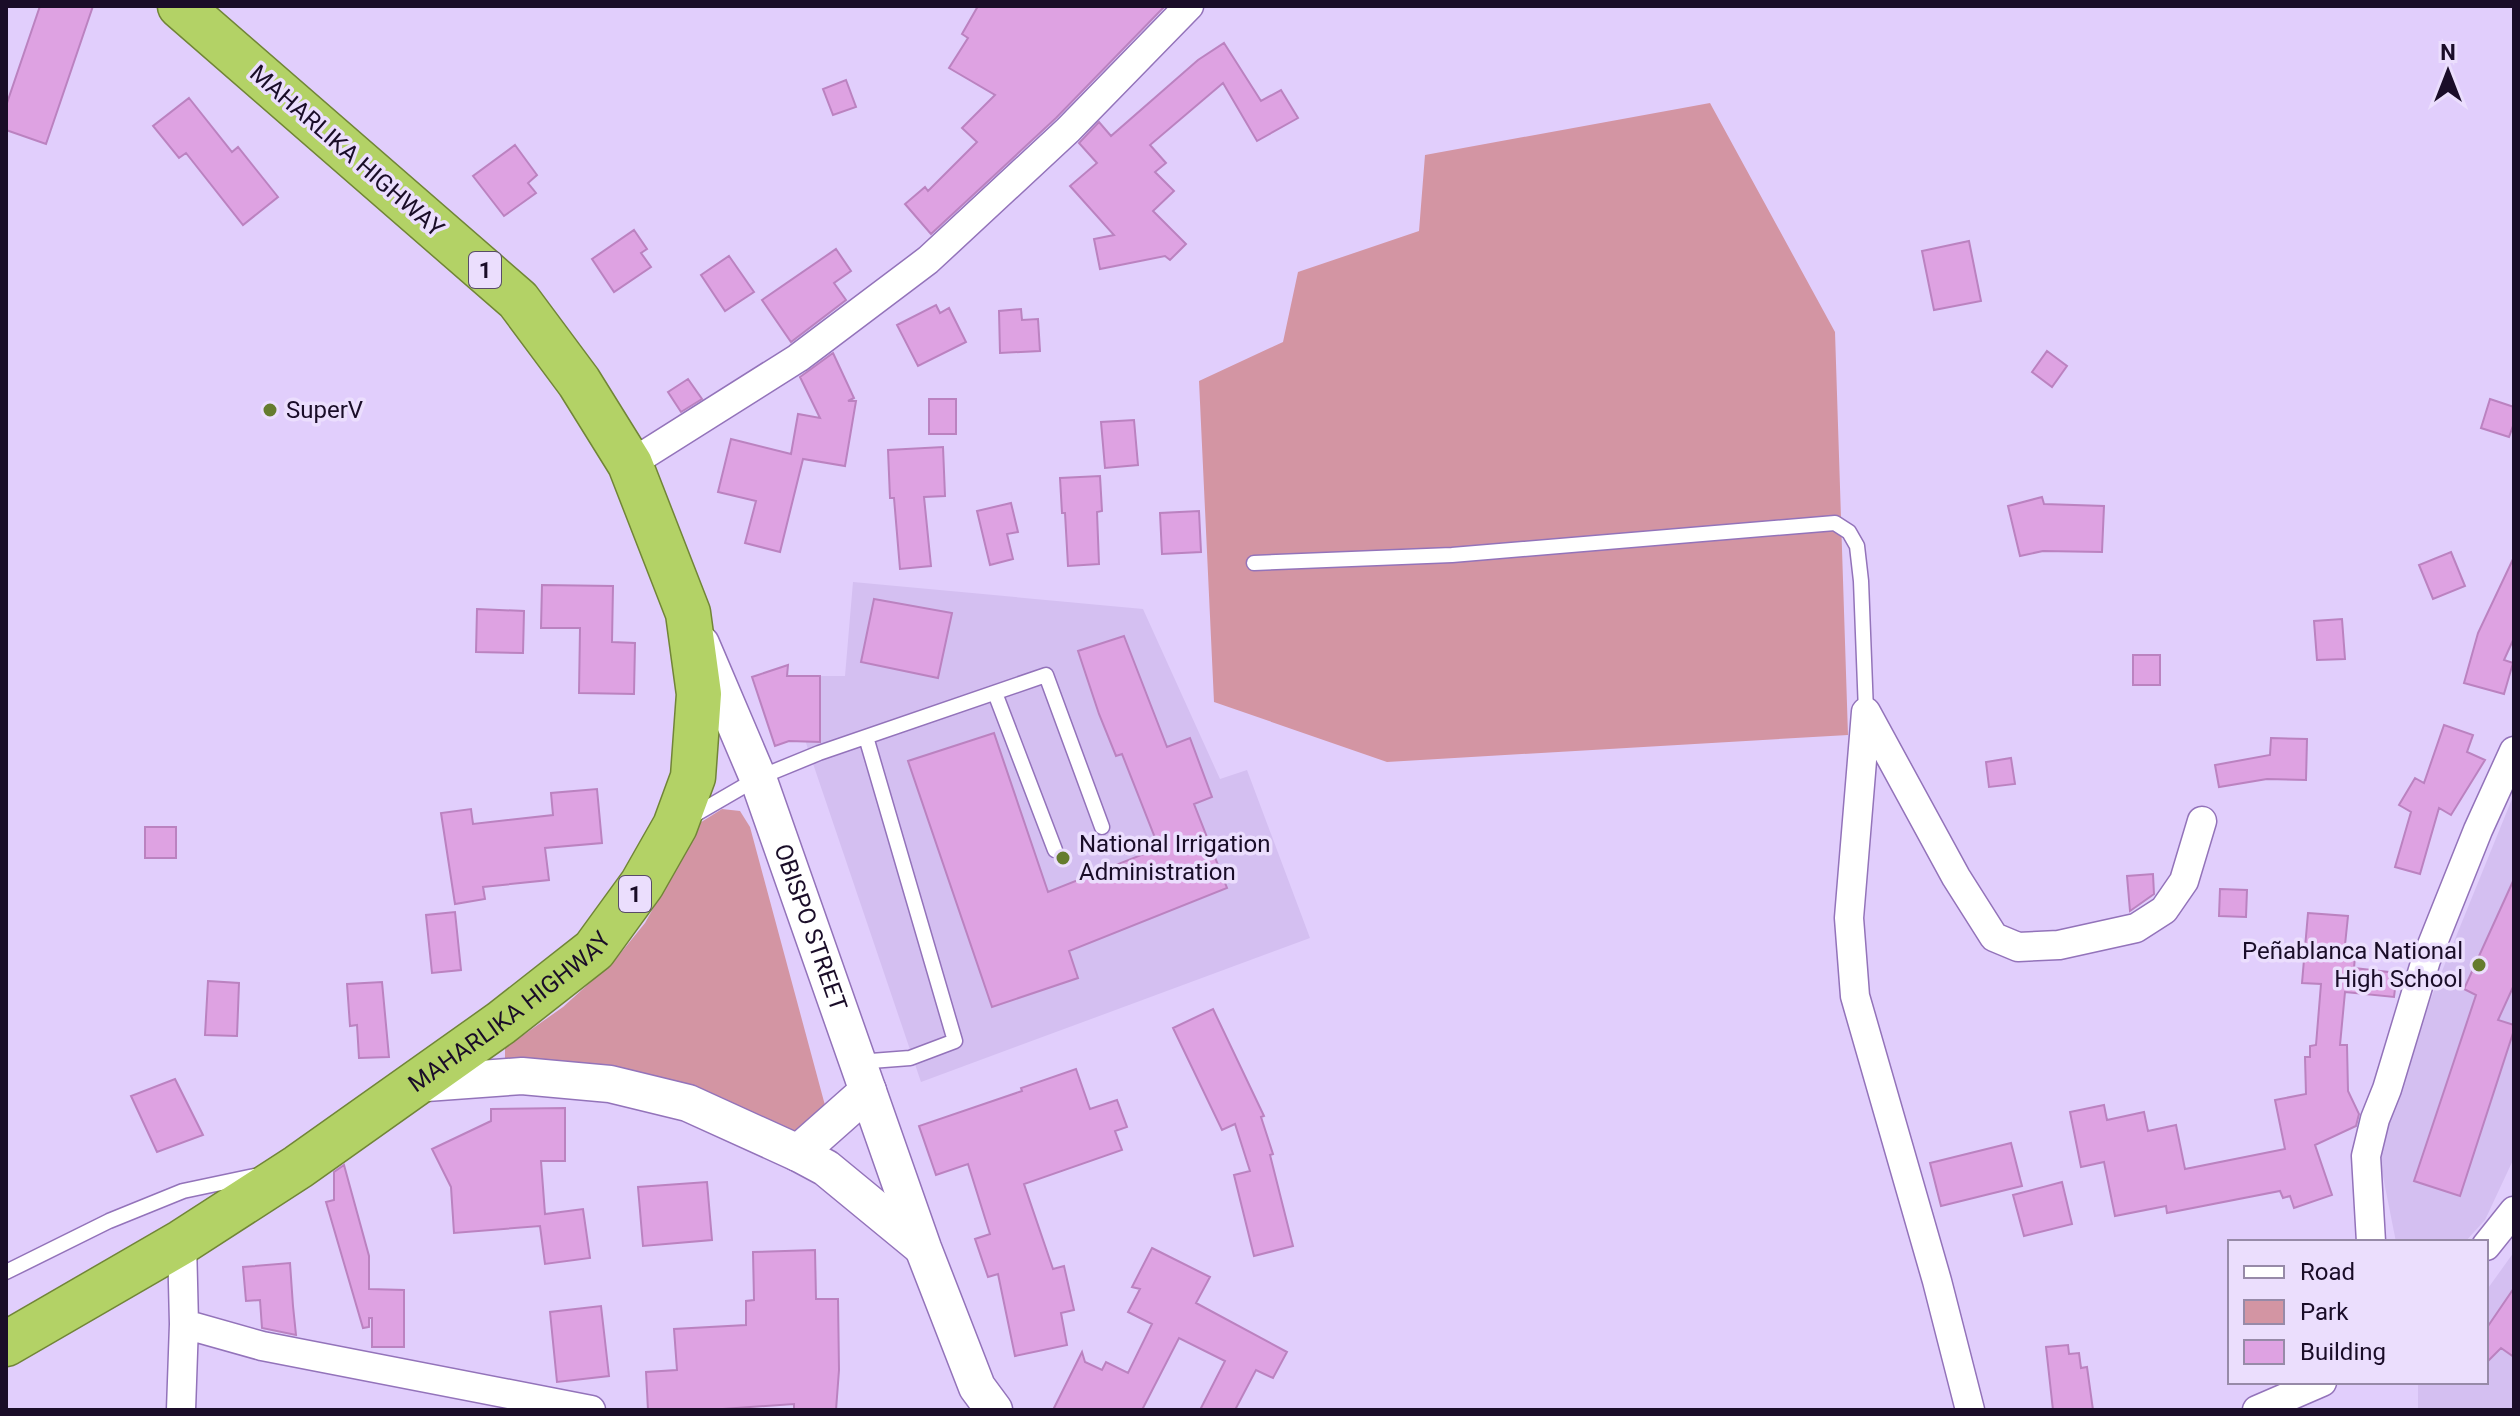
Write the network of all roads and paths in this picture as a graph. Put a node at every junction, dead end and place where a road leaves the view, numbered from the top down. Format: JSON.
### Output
{"nodes":[{"id":1,"x":180,"y":6,"type":"edge"},
{"id":2,"x":1189,"y":6,"type":"edge"},
{"id":3,"x":630,"y":464,"type":"junction"},
{"id":4,"x":1254,"y":563,"type":"dead end"},
{"id":5,"x":688,"y":613,"type":"junction"},
{"id":6,"x":995,"y":693,"type":"junction"},
{"id":7,"x":1866,"y":712,"type":"junction"},
{"id":8,"x":866,"y":737,"type":"junction"},
{"id":9,"x":2514,"y":751,"type":"edge"},
{"id":10,"x":758,"y":778,"type":"junction"},
{"id":11,"x":2202,"y":821,"type":"dead end"},
{"id":12,"x":675,"y":826,"type":"junction"},
{"id":13,"x":1102,"y":827,"type":"dead end"},
{"id":14,"x":1055,"y":850,"type":"dead end"},
{"id":15,"x":863,"y":1076,"type":"junction"},
{"id":16,"x":412,"y":1084,"type":"junction"},
{"id":17,"x":798,"y":1153,"type":"junction"},
{"id":18,"x":298,"y":1167,"type":"junction"},
{"id":19,"x":2514,"y":1211,"type":"edge"},
{"id":20,"x":2371,"y":1240,"type":"edge"},
{"id":21,"x":182,"y":1242,"type":"junction"},
{"id":22,"x":2488,"y":1244,"type":"edge"},
{"id":23,"x":923,"y":1248,"type":"junction"},
{"id":24,"x":6,"y":1272,"type":"edge"},
{"id":25,"x":184,"y":1324,"type":"junction"},
{"id":26,"x":6,"y":1344,"type":"edge"},
{"id":27,"x":2317,"y":1384,"type":"edge"},
{"id":28,"x":181,"y":1410,"type":"edge"},
{"id":29,"x":591,"y":1410,"type":"edge"},
{"id":30,"x":994,"y":1410,"type":"edge"},
{"id":31,"x":1970,"y":1410,"type":"edge"},
{"id":32,"x":2257,"y":1410,"type":"edge"}],
"edges":[{"from":1,"to":3,"type":"highway","name":"MAHARLIKA HIGHWAY","number":"1"},
{"from":2,"to":3,"type":"street"},
{"from":3,"to":5,"type":"highway","name":"MAHARLIKA HIGHWAY","number":"1"},
{"from":4,"to":7,"type":"lane"},
{"from":5,"to":10,"type":"street","name":"OBISPO STREET"},
{"from":5,"to":12,"type":"highway","name":"MAHARLIKA HIGHWAY","number":"1"},
{"from":6,"to":8,"type":"lane"},
{"from":6,"to":13,"type":"lane"},
{"from":6,"to":14,"type":"lane"},
{"from":7,"to":11,"type":"street"},
{"from":7,"to":31,"type":"street"},
{"from":8,"to":10,"type":"lane"},
{"from":8,"to":15,"type":"lane"},
{"from":9,"to":20,"type":"street"},
{"from":10,"to":12,"type":"lane"},
{"from":10,"to":15,"type":"street","name":"OBISPO STREET"},
{"from":12,"to":16,"type":"highway","name":"MAHARLIKA HIGHWAY","number":"1"},
{"from":15,"to":17,"type":"street"},
{"from":15,"to":23,"type":"street","name":"OBISPO STREET"},
{"from":16,"to":17,"type":"street","name":"OBISPO STREET"},
{"from":16,"to":18,"type":"highway","name":"MAHARLIKA HIGHWAY","number":"1"},
{"from":17,"to":23,"type":"street","name":"OBISPO STREET"},
{"from":18,"to":21,"type":"highway","name":"MAHARLIKA HIGHWAY","number":"1"},
{"from":18,"to":24,"type":"lane"},
{"from":19,"to":22,"type":"street"},
{"from":21,"to":25,"type":"street"},
{"from":21,"to":26,"type":"highway","name":"MAHARLIKA HIGHWAY","number":"1"},
{"from":23,"to":30,"type":"street","name":"OBISPO STREET"},
{"from":25,"to":28,"type":"street"},
{"from":25,"to":29,"type":"street"},
{"from":27,"to":32,"type":"street"}]}
